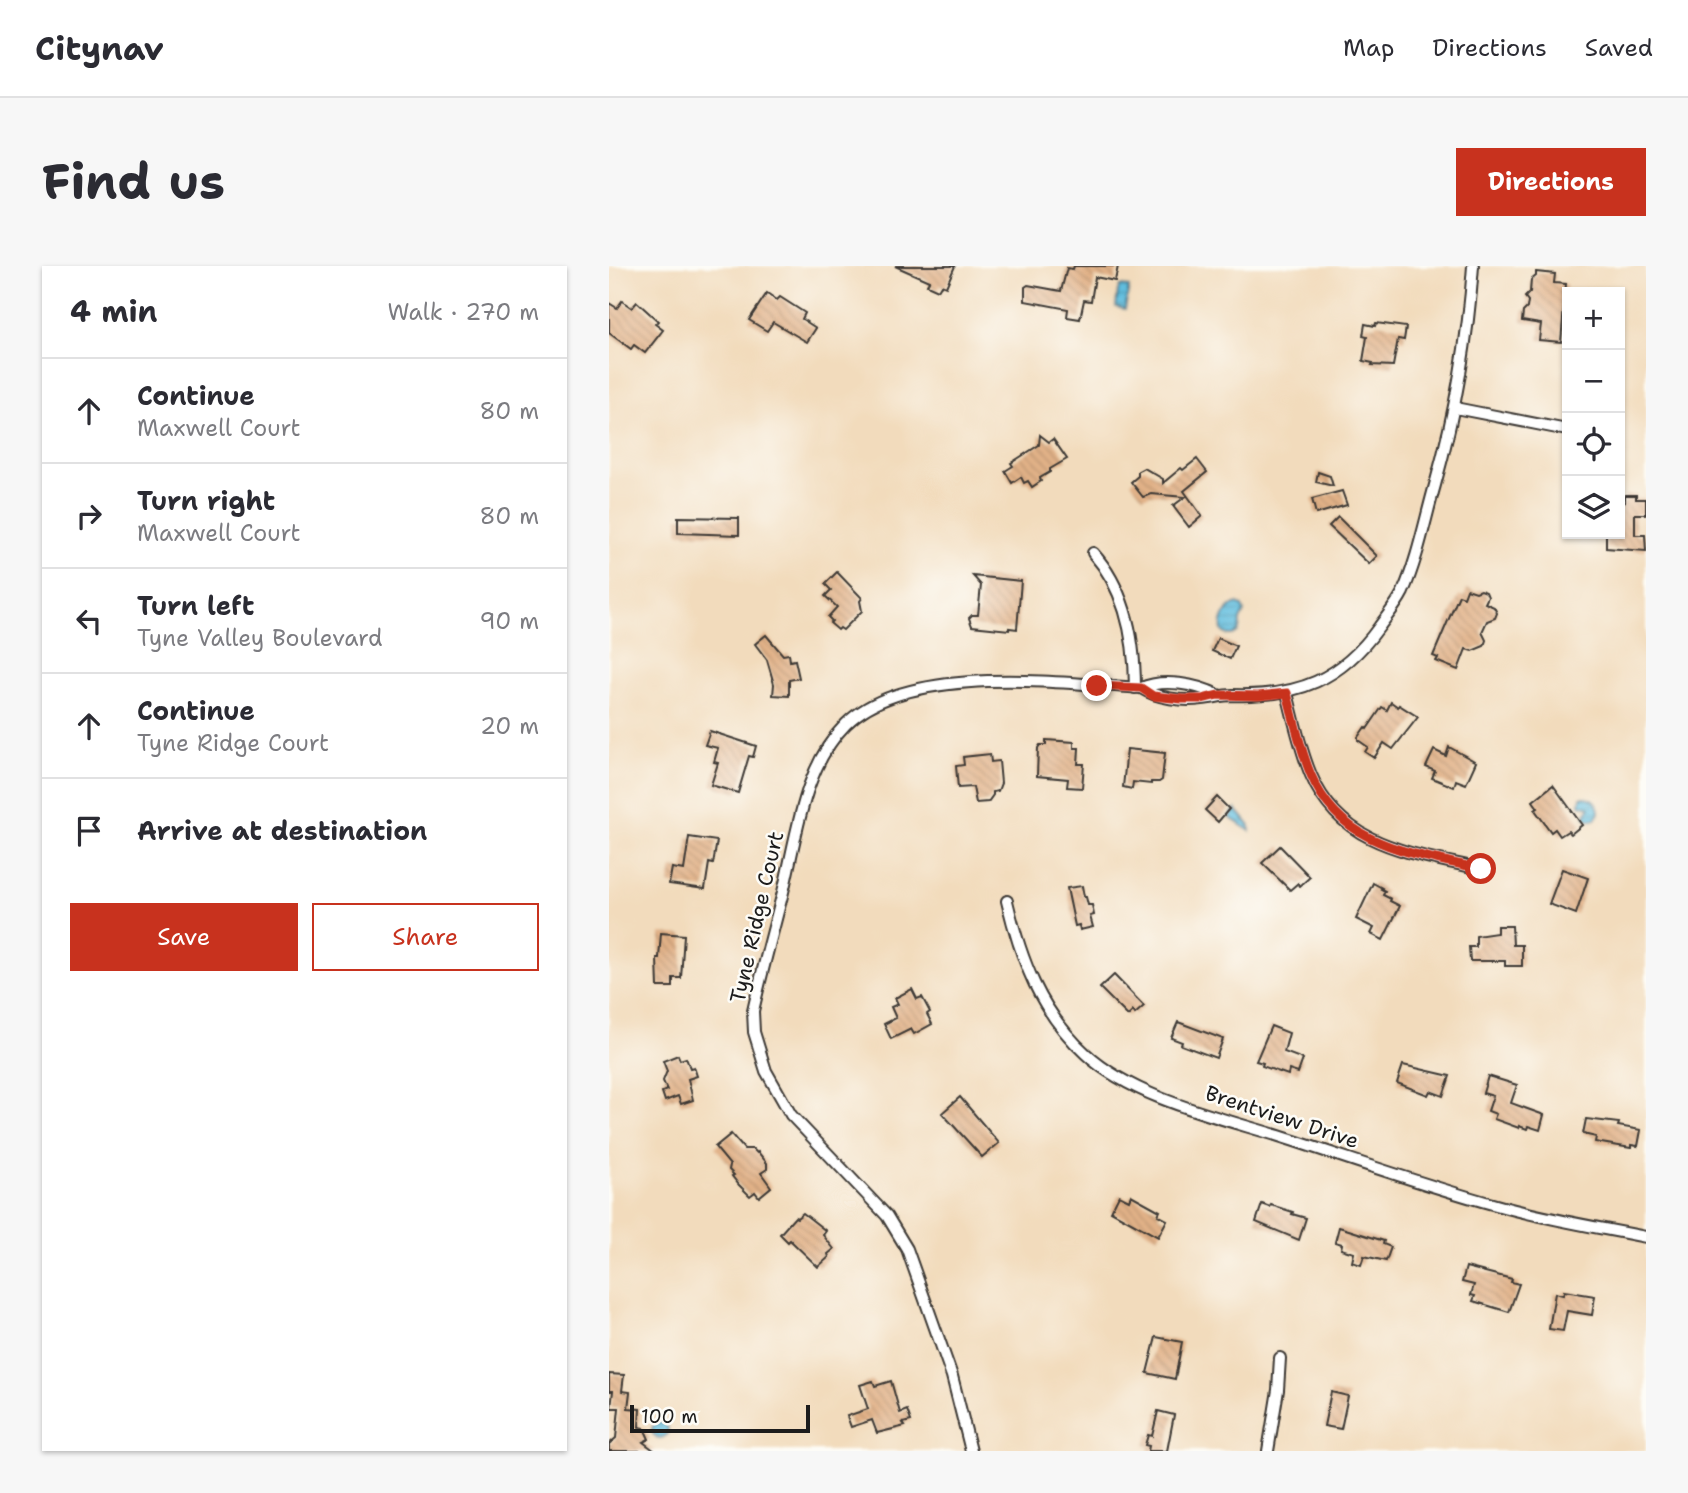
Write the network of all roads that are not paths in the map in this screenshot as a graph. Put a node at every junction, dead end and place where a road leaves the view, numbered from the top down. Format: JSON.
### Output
{"nodes":[{"id":1,"x":1473,"y":266,"type":"edge"},
{"id":2,"x":1455,"y":408,"type":"junction"},
{"id":3,"x":1562,"y":429,"type":"edge"},
{"id":4,"x":1093,"y":553,"type":"dead end"},
{"id":5,"x":1138,"y":688,"type":"junction"},
{"id":6,"x":1287,"y":693,"type":"junction"},
{"id":7,"x":1481,"y":869,"type":"dead end"},
{"id":8,"x":1007,"y":901,"type":"dead end"},
{"id":9,"x":1646,"y":1237,"type":"edge"},
{"id":10,"x":1280,"y":1358,"type":"dead end"},
{"id":11,"x":971,"y":1451,"type":"edge"},
{"id":12,"x":1268,"y":1451,"type":"edge"}],
"edges":[{"from":1,"to":2,"type":"street","name":"Tyne Ridge Court"},
{"from":2,"to":3,"type":"street"},
{"from":2,"to":6,"type":"street","name":"Tyne Ridge Court"},
{"from":4,"to":5,"type":"street"},
{"from":5,"to":6,"type":"street","name":"Tyne Ridge Court"},
{"from":5,"to":11,"type":"street","name":"Tyne Ridge Court"},
{"from":6,"to":7,"type":"street"},
{"from":8,"to":9,"type":"street","name":"Brentview Drive"},
{"from":10,"to":12,"type":"street"}]}
